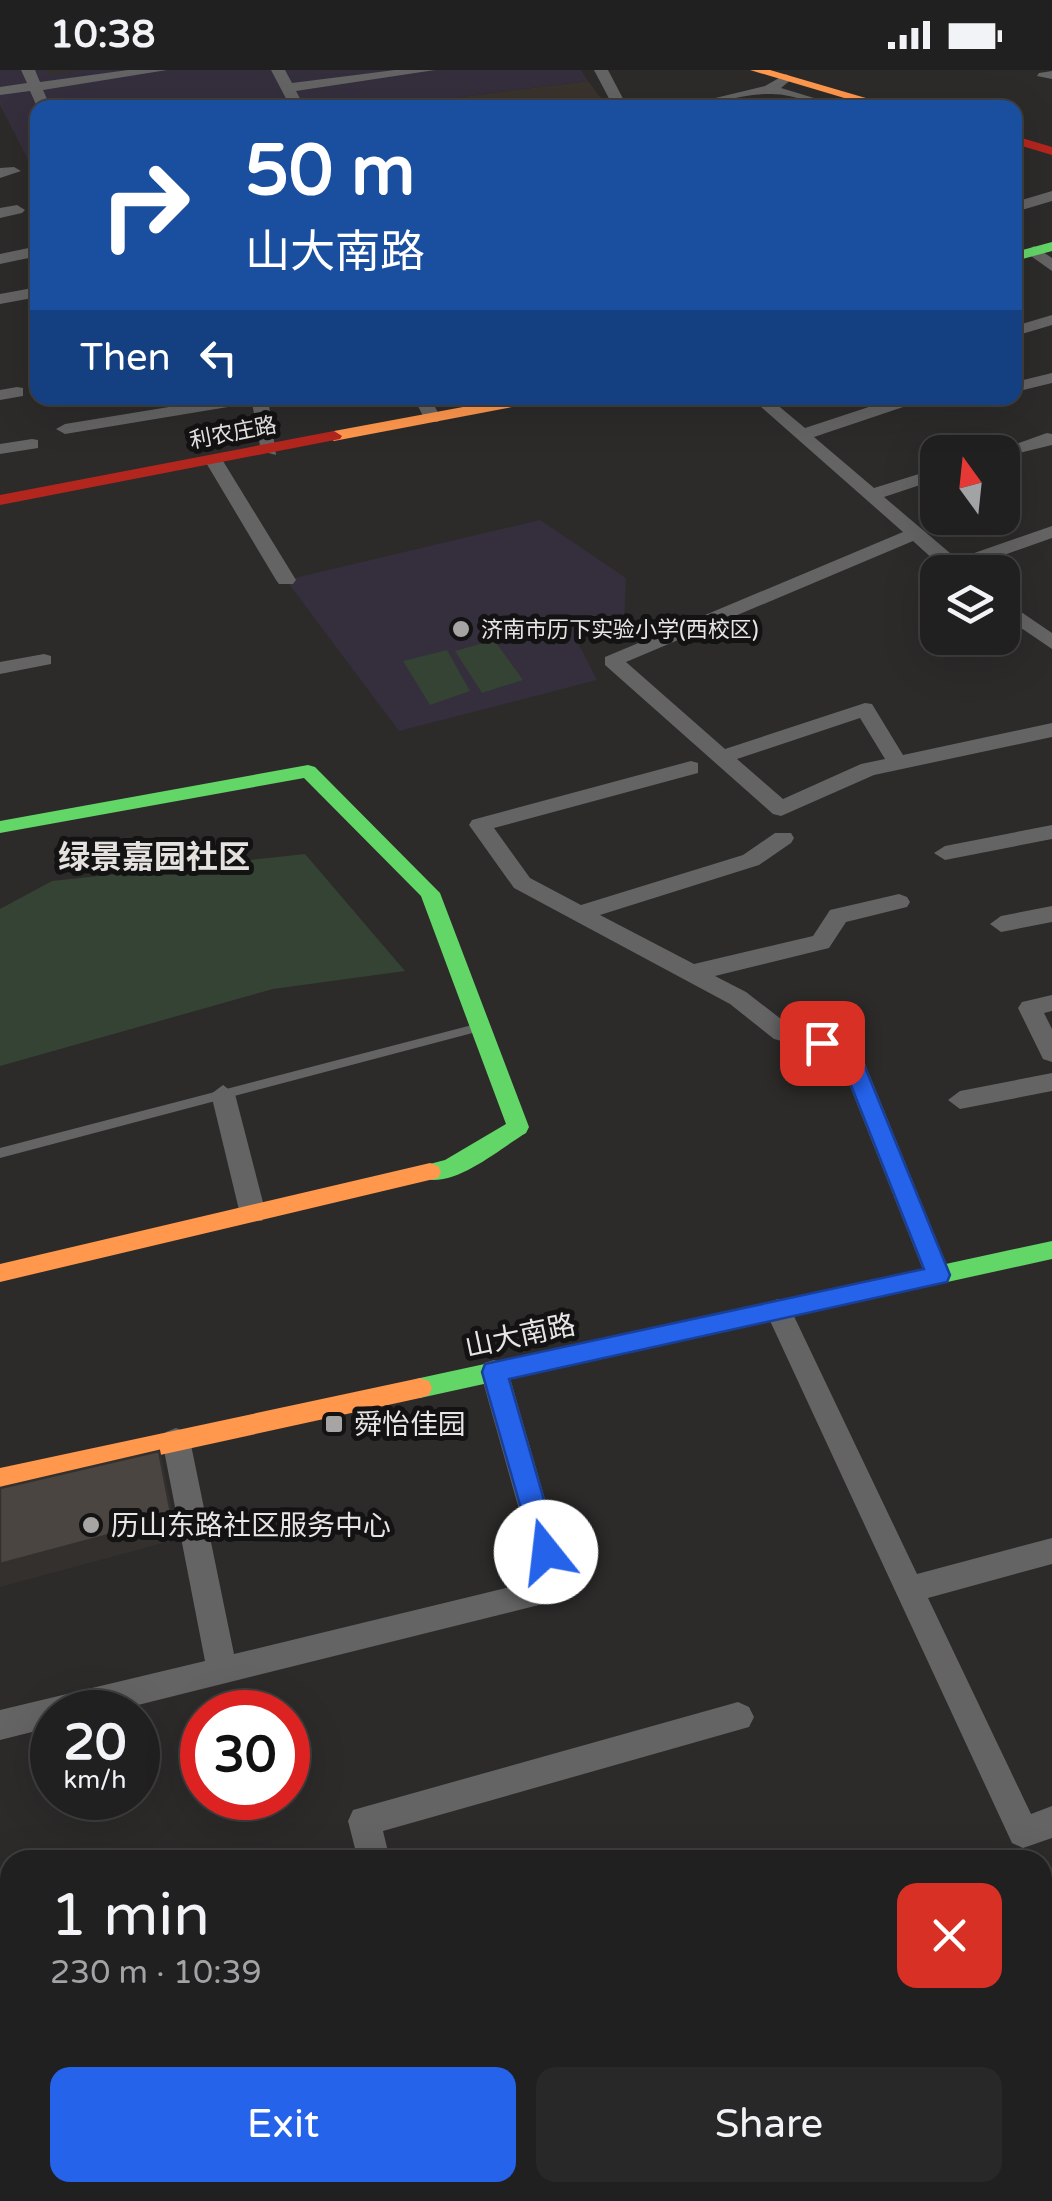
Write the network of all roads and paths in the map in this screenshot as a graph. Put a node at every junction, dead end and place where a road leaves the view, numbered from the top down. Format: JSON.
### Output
{"nodes":[{"id":1,"x":160,"y":70,"type":"edge"},
{"id":2,"x":278,"y":70,"type":"edge"},
{"id":3,"x":428,"y":70,"type":"edge"},
{"id":4,"x":601,"y":70,"type":"edge"},
{"id":5,"x":31,"y":78,"type":"edge"},
{"id":6,"x":771,"y":79,"type":"edge"},
{"id":7,"x":0,"y":91,"type":"edge"},
{"id":8,"x":294,"y":99,"type":"edge"},
{"id":9,"x":616,"y":100,"type":"edge"},
{"id":10,"x":721,"y":100,"type":"edge"},
{"id":11,"x":821,"y":100,"type":"edge"},
{"id":12,"x":860,"y":100,"type":"edge"},
{"id":13,"x":1022,"y":142,"type":"edge"},
{"id":14,"x":1052,"y":150,"type":"edge"},
{"id":15,"x":1052,"y":196,"type":"edge"},
{"id":16,"x":1022,"y":205,"type":"edge"},
{"id":17,"x":30,"y":252,"type":"edge"},
{"id":18,"x":0,"y":258,"type":"edge"},
{"id":19,"x":30,"y":293,"type":"edge"},
{"id":20,"x":0,"y":299,"type":"edge"},
{"id":21,"x":1052,"y":320,"type":"edge"},
{"id":22,"x":1022,"y":330,"type":"edge"},
{"id":23,"x":1052,"y":378,"type":"edge"},
{"id":24,"x":1022,"y":385,"type":"edge"},
{"id":25,"x":210,"y":405,"type":"edge"},
{"id":26,"x":261,"y":405,"type":"edge"},
{"id":27,"x":459,"y":405,"type":"edge"},
{"id":28,"x":768,"y":405,"type":"edge"},
{"id":29,"x":891,"y":405,"type":"edge"},
{"id":30,"x":427,"y":408,"type":"edge"},
{"id":31,"x":65,"y":429,"type":"dead end"},
{"id":32,"x":802,"y":435,"type":"junction"},
{"id":33,"x":1052,"y":440,"type":"edge"},
{"id":34,"x":32,"y":444,"type":"dead end"},
{"id":35,"x":1020,"y":446,"type":"edge"},
{"id":36,"x":0,"y":449,"type":"edge"},
{"id":37,"x":270,"y":451,"type":"junction"},
{"id":38,"x":214,"y":461,"type":"junction"},
{"id":39,"x":920,"y":479,"type":"edge"},
{"id":40,"x":871,"y":495,"type":"junction"},
{"id":41,"x":0,"y":500,"type":"edge"},
{"id":42,"x":1052,"y":532,"type":"edge"},
{"id":43,"x":915,"y":534,"type":"junction"},
{"id":44,"x":940,"y":555,"type":"edge"},
{"id":45,"x":994,"y":555,"type":"edge"},
{"id":46,"x":286,"y":580,"type":"dead end"},
{"id":47,"x":1020,"y":618,"type":"edge"},
{"id":48,"x":1050,"y":640,"type":"edge"},
{"id":49,"x":44,"y":660,"type":"dead end"},
{"id":50,"x":0,"y":668,"type":"edge"},
{"id":51,"x":1052,"y":730,"type":"edge"},
{"id":52,"x":727,"y":755,"type":"dead end"},
{"id":53,"x":898,"y":763,"type":"junction"},
{"id":54,"x":691,"y":768,"type":"dead end"},
{"id":55,"x":0,"y":827,"type":"edge"},
{"id":56,"x":1052,"y":832,"type":"edge"},
{"id":57,"x":783,"y":838,"type":"dead end"},
{"id":58,"x":945,"y":853,"type":"dead end"},
{"id":59,"x":899,"y":902,"type":"dead end"},
{"id":60,"x":579,"y":913,"type":"junction"},
{"id":61,"x":1052,"y":914,"type":"edge"},
{"id":62,"x":1001,"y":924,"type":"dead end"},
{"id":63,"x":692,"y":973,"type":"junction"},
{"id":64,"x":1052,"y":1003,"type":"edge"},
{"id":65,"x":480,"y":1027,"type":"junction"},
{"id":66,"x":1052,"y":1053,"type":"edge"},
{"id":67,"x":1052,"y":1082,"type":"edge"},
{"id":68,"x":223,"y":1094,"type":"junction"},
{"id":69,"x":960,"y":1100,"type":"dead end"},
{"id":70,"x":0,"y":1153,"type":"edge"},
{"id":71,"x":252,"y":1214,"type":"junction"},
{"id":72,"x":1052,"y":1250,"type":"edge"},
{"id":73,"x":0,"y":1273,"type":"edge"},
{"id":74,"x":938,"y":1275,"type":"junction"},
{"id":75,"x":778,"y":1310,"type":"junction"},
{"id":76,"x":494,"y":1372,"type":"junction"},
{"id":77,"x":176,"y":1440,"type":"junction"},
{"id":78,"x":0,"y":1479,"type":"edge"},
{"id":79,"x":1052,"y":1552,"type":"edge"},
{"id":80,"x":909,"y":1590,"type":"junction"},
{"id":81,"x":222,"y":1667,"type":"junction"},
{"id":82,"x":738,"y":1716,"type":"dead end"},
{"id":83,"x":0,"y":1725,"type":"edge"},
{"id":84,"x":1052,"y":1822,"type":"edge"},
{"id":85,"x":371,"y":1850,"type":"edge"}],
"edges":[{"from":1,"to":5,"type":"street"},
{"from":2,"to":8,"type":"street"},
{"from":3,"to":8,"type":"street"},
{"from":4,"to":9,"type":"street"},
{"from":5,"to":7,"type":"street"},
{"from":6,"to":10,"type":"street"},
{"from":6,"to":11,"type":"street"},
{"from":6,"to":12,"type":"street"},
{"from":13,"to":14,"type":"street"},
{"from":15,"to":16,"type":"street"},
{"from":17,"to":18,"type":"street"},
{"from":19,"to":20,"type":"street"},
{"from":21,"to":22,"type":"street"},
{"from":23,"to":24,"type":"street"},
{"from":25,"to":31,"type":"street"},
{"from":26,"to":37,"type":"street"},
{"from":27,"to":30,"type":"street","name":"利农庄路"},
{"from":28,"to":32,"type":"street"},
{"from":29,"to":32,"type":"street"},
{"from":30,"to":37,"type":"street","name":"利农庄路"},
{"from":32,"to":40,"type":"street"},
{"from":33,"to":35,"type":"street"},
{"from":34,"to":36,"type":"street"},
{"from":37,"to":38,"type":"street","name":"利农庄路"},
{"from":38,"to":41,"type":"street","name":"利农庄路"},
{"from":38,"to":46,"type":"street"},
{"from":39,"to":40,"type":"street"},
{"from":40,"to":43,"type":"street"},
{"from":42,"to":45,"type":"street"},
{"from":43,"to":44,"type":"street"},
{"from":43,"to":53,"type":"street"},
{"from":47,"to":48,"type":"street"},
{"from":49,"to":50,"type":"street"},
{"from":51,"to":53,"type":"street"},
{"from":52,"to":53,"type":"street"},
{"from":54,"to":60,"type":"street"},
{"from":55,"to":65,"type":"street"},
{"from":56,"to":58,"type":"street"},
{"from":57,"to":60,"type":"street"},
{"from":59,"to":63,"type":"street"},
{"from":60,"to":63,"type":"street"},
{"from":61,"to":62,"type":"street"},
{"from":63,"to":74,"type":"street"},
{"from":64,"to":66,"type":"street"},
{"from":65,"to":68,"type":"lane"},
{"from":65,"to":71,"type":"street"},
{"from":67,"to":69,"type":"street"},
{"from":68,"to":70,"type":"lane"},
{"from":68,"to":71,"type":"street"},
{"from":71,"to":73,"type":"street"},
{"from":72,"to":74,"type":"street","name":"山大南路"},
{"from":74,"to":75,"type":"street","name":"山大南路"},
{"from":75,"to":76,"type":"street","name":"山大南路"},
{"from":75,"to":80,"type":"street"},
{"from":76,"to":77,"type":"street","name":"山大南路"},
{"from":76,"to":81,"type":"street"},
{"from":77,"to":78,"type":"street","name":"山大南路"},
{"from":77,"to":81,"type":"street"},
{"from":79,"to":80,"type":"street"},
{"from":80,"to":84,"type":"street"},
{"from":81,"to":83,"type":"street"},
{"from":82,"to":85,"type":"street"}]}
